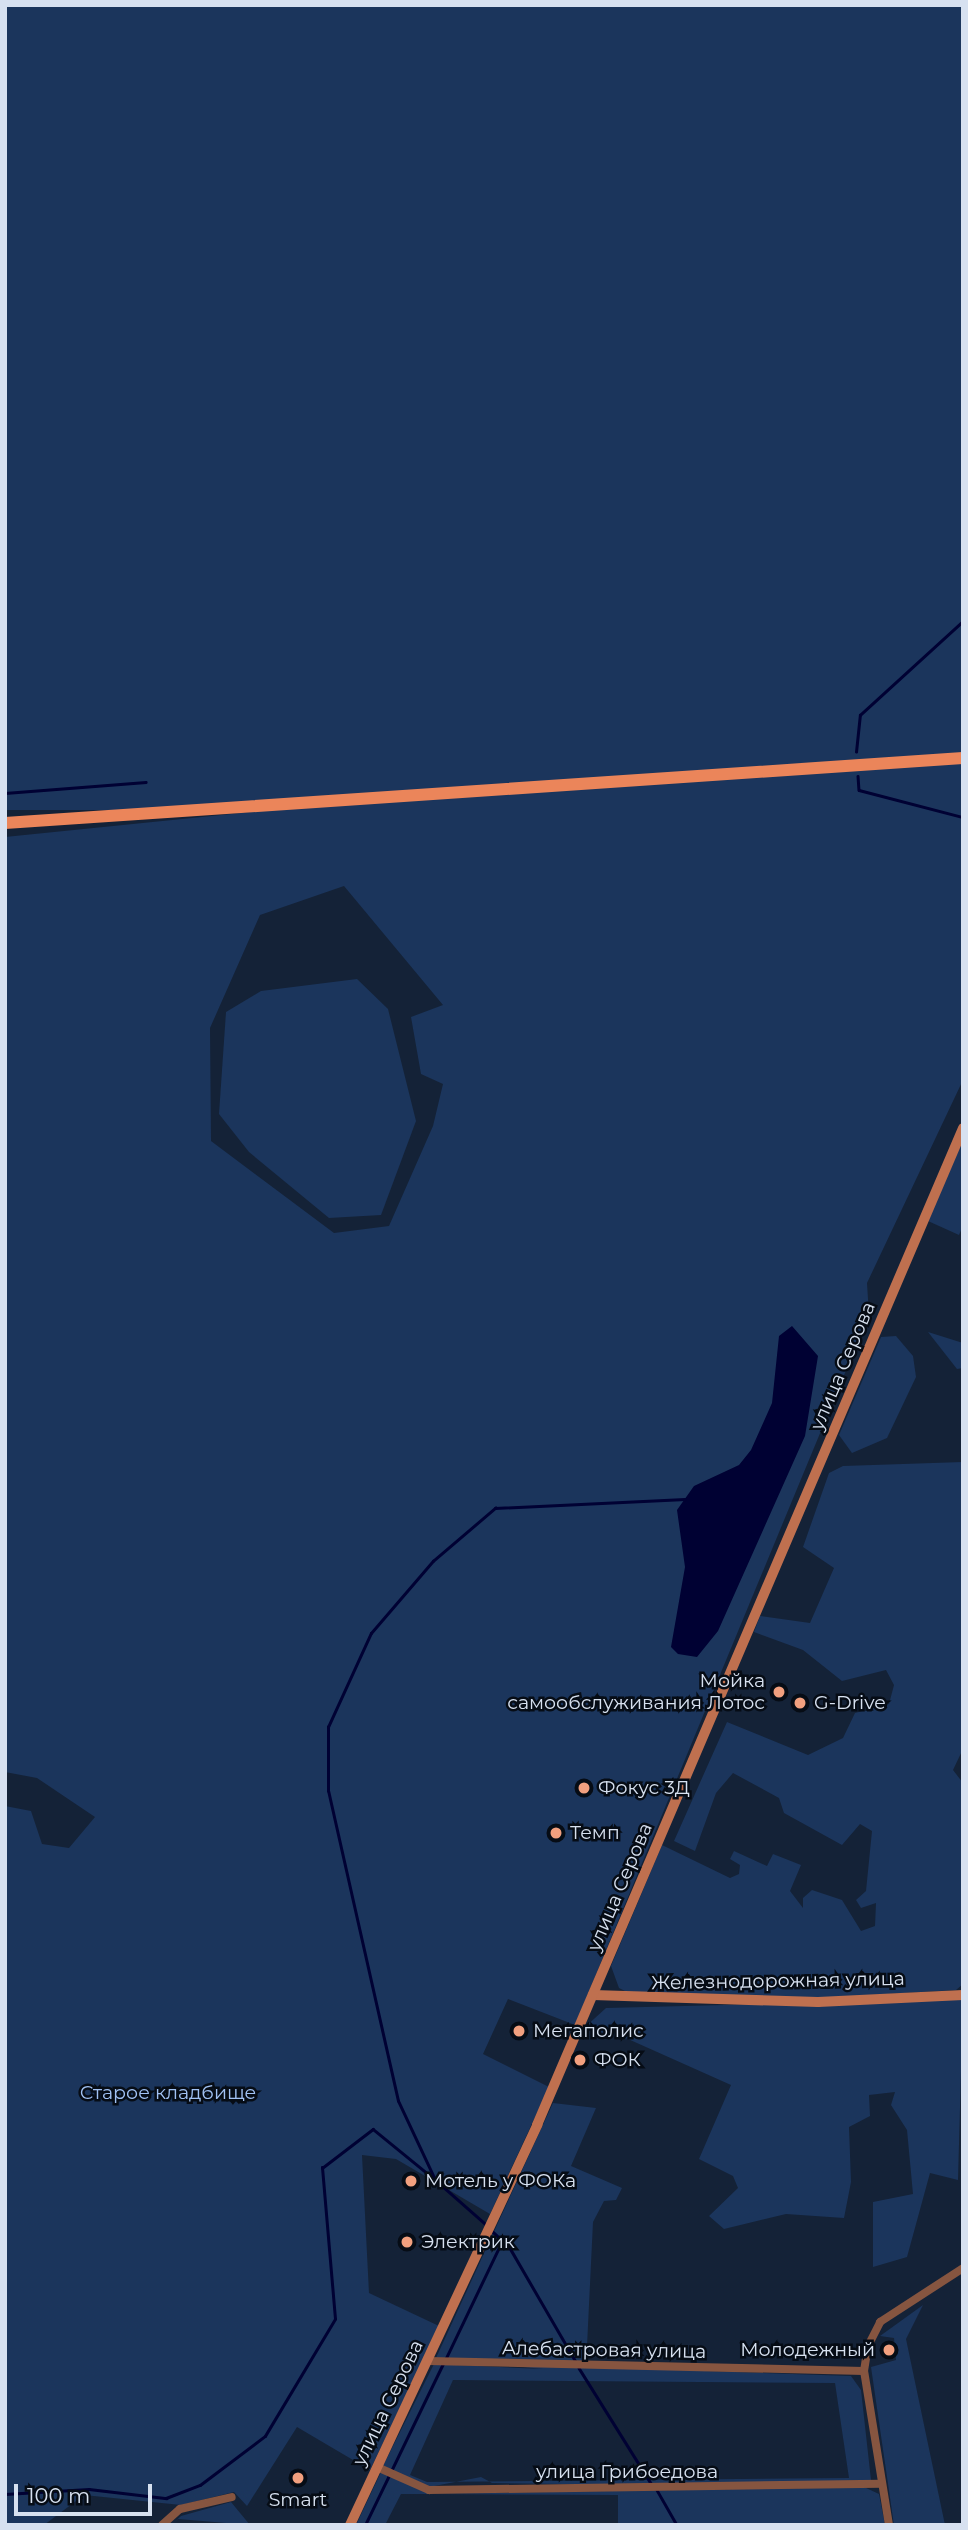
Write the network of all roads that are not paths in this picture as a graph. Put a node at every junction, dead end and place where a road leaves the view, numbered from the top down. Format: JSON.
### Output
{"nodes":[{"id":1,"x":963,"y":758,"type":"edge"},
{"id":2,"x":5,"y":823,"type":"edge"},
{"id":3,"x":963,"y":1128,"type":"edge"},
{"id":4,"x":963,"y":1994,"type":"edge"},
{"id":5,"x":593,"y":1995,"type":"junction"},
{"id":6,"x":963,"y":2268,"type":"edge"},
{"id":7,"x":428,"y":2361,"type":"junction"},
{"id":8,"x":864,"y":2371,"type":"junction"},
{"id":9,"x":377,"y":2467,"type":"junction"},
{"id":10,"x":881,"y":2484,"type":"junction"},
{"id":11,"x":232,"y":2497,"type":"dead end"},
{"id":12,"x":162,"y":2525,"type":"edge"},
{"id":13,"x":350,"y":2525,"type":"edge"},
{"id":14,"x":889,"y":2525,"type":"edge"}],
"edges":[{"from":1,"to":2,"type":"main road"},
{"from":3,"to":5,"type":"main road","name":"улица Серова"},
{"from":4,"to":5,"type":"main road","name":"Железнодорожная улица"},
{"from":5,"to":7,"type":"main road","name":"улица Серова"},
{"from":6,"to":8,"type":"street"},
{"from":7,"to":8,"type":"street","name":"Алебастровая улица"},
{"from":7,"to":9,"type":"main road","name":"улица Серова"},
{"from":8,"to":10,"type":"street"},
{"from":9,"to":10,"type":"street","name":"улица Грибоедова"},
{"from":9,"to":13,"type":"main road","name":"улица Серова"},
{"from":10,"to":14,"type":"street"},
{"from":11,"to":12,"type":"street"}]}
